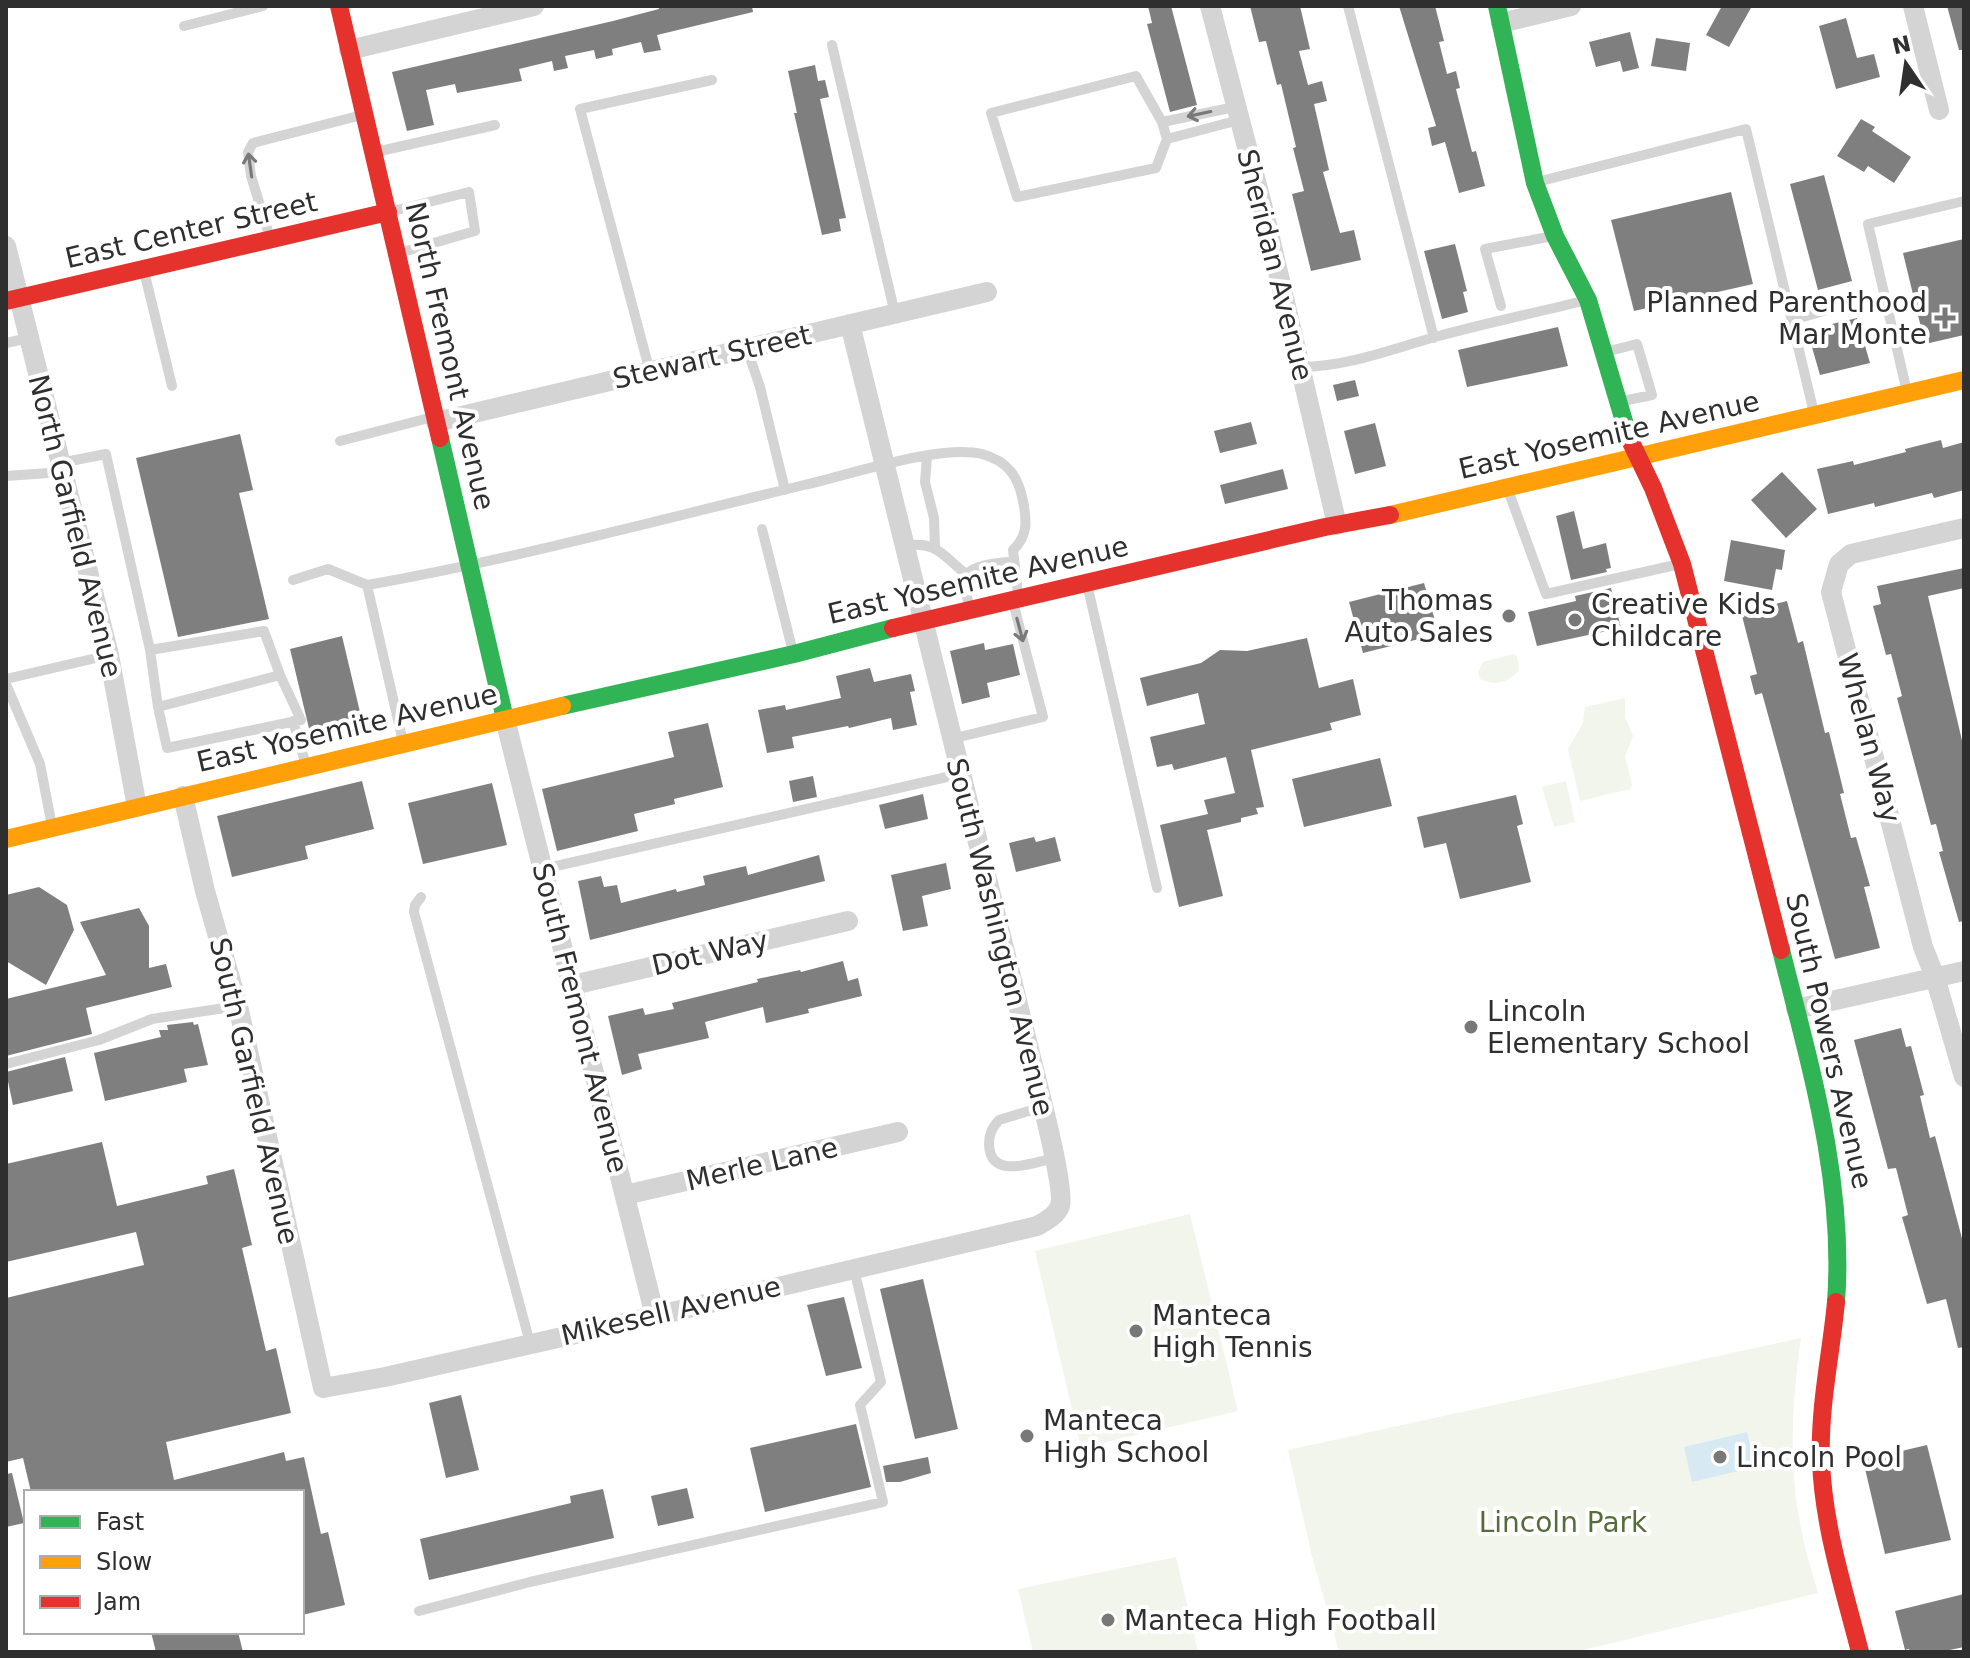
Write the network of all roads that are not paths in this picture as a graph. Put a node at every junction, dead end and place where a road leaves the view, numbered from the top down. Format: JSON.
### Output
{"nodes":[{"id":1,"x":263,"y":6,"type":"edge"},
{"id":2,"x":339,"y":6,"type":"edge"},
{"id":3,"x":534,"y":6,"type":"edge"},
{"id":4,"x":1210,"y":6,"type":"edge"},
{"id":5,"x":1348,"y":6,"type":"edge"},
{"id":6,"x":1571,"y":6,"type":"edge"},
{"id":7,"x":1913,"y":6,"type":"edge"},
{"id":8,"x":1499,"y":15,"type":"edge"},
{"id":9,"x":184,"y":26,"type":"dead end"},
{"id":10,"x":832,"y":45,"type":"dead end"},
{"id":11,"x":349,"y":50,"type":"junction"},
{"id":12,"x":712,"y":80,"type":"dead end"},
{"id":13,"x":1939,"y":110,"type":"dead end"},
{"id":14,"x":1237,"y":113,"type":"junction"},
{"id":15,"x":365,"y":115,"type":"junction"},
{"id":16,"x":1162,"y":122,"type":"junction"},
{"id":17,"x":495,"y":125,"type":"dead end"},
{"id":18,"x":1167,"y":139,"type":"junction"},
{"id":19,"x":374,"y":153,"type":"junction"},
{"id":20,"x":1535,"y":183,"type":"junction"},
{"id":21,"x":1964,"y":201,"type":"edge"},
{"id":22,"x":388,"y":212,"type":"junction"},
{"id":23,"x":1555,"y":236,"type":"junction"},
{"id":24,"x":271,"y":240,"type":"junction"},
{"id":25,"x":6,"y":246,"type":"edge"},
{"id":26,"x":397,"y":254,"type":"junction"},
{"id":27,"x":143,"y":269,"type":"junction"},
{"id":28,"x":987,"y":292,"type":"dead end"},
{"id":29,"x":12,"y":300,"type":"edge"},
{"id":30,"x":1588,"y":300,"type":"junction"},
{"id":31,"x":1845,"y":305,"type":"dead end"},
{"id":32,"x":1501,"y":306,"type":"dead end"},
{"id":33,"x":895,"y":314,"type":"junction"},
{"id":34,"x":1792,"y":320,"type":"junction"},
{"id":35,"x":850,"y":324,"type":"junction"},
{"id":36,"x":29,"y":338,"type":"junction"},
{"id":37,"x":1434,"y":338,"type":"junction"},
{"id":38,"x":6,"y":343,"type":"edge"},
{"id":39,"x":747,"y":349,"type":"junction"},
{"id":40,"x":1602,"y":353,"type":"junction"},
{"id":41,"x":1301,"y":367,"type":"junction"},
{"id":42,"x":650,"y":372,"type":"junction"},
{"id":43,"x":1964,"y":380,"type":"edge"},
{"id":44,"x":172,"y":386,"type":"dead end"},
{"id":45,"x":1908,"y":393,"type":"junction"},
{"id":46,"x":1616,"y":402,"type":"junction"},
{"id":47,"x":1815,"y":415,"type":"junction"},
{"id":48,"x":436,"y":420,"type":"junction"},
{"id":49,"x":340,"y":441,"type":"dead end"},
{"id":50,"x":1637,"y":456,"type":"junction"},
{"id":51,"x":927,"y":457,"type":"junction"},
{"id":52,"x":884,"y":466,"type":"junction"},
{"id":53,"x":62,"y":467,"type":"junction"},
{"id":54,"x":6,"y":476,"type":"edge"},
{"id":55,"x":1507,"y":487,"type":"junction"},
{"id":56,"x":785,"y":490,"type":"junction"},
{"id":57,"x":1337,"y":525,"type":"junction"},
{"id":58,"x":1964,"y":528,"type":"edge"},
{"id":59,"x":762,"y":529,"type":"dead end"},
{"id":60,"x":904,"y":546,"type":"junction"},
{"id":61,"x":935,"y":547,"type":"junction"},
{"id":62,"x":1012,"y":562,"type":"junction"},
{"id":63,"x":1682,"y":564,"type":"junction"},
{"id":64,"x":470,"y":567,"type":"junction"},
{"id":65,"x":967,"y":575,"type":"junction"},
{"id":66,"x":293,"y":580,"type":"dead end"},
{"id":67,"x":1086,"y":582,"type":"junction"},
{"id":68,"x":367,"y":585,"type":"junction"},
{"id":69,"x":1015,"y":599,"type":"junction"},
{"id":70,"x":970,"y":609,"type":"junction"},
{"id":71,"x":922,"y":620,"type":"junction"},
{"id":72,"x":150,"y":650,"type":"junction"},
{"id":73,"x":794,"y":654,"type":"junction"},
{"id":74,"x":109,"y":655,"type":"junction"},
{"id":75,"x":280,"y":675,"type":"junction"},
{"id":76,"x":6,"y":682,"type":"edge"},
{"id":77,"x":158,"y":707,"type":"junction"},
{"id":78,"x":505,"y":719,"type":"junction"},
{"id":79,"x":293,"y":721,"type":"junction"},
{"id":80,"x":951,"y":739,"type":"junction"},
{"id":81,"x":404,"y":744,"type":"junction"},
{"id":82,"x":306,"y":767,"type":"junction"},
{"id":83,"x":960,"y":774,"type":"junction"},
{"id":84,"x":183,"y":796,"type":"junction"},
{"id":85,"x":137,"y":807,"type":"junction"},
{"id":86,"x":52,"y":827,"type":"junction"},
{"id":87,"x":6,"y":839,"type":"edge"},
{"id":88,"x":543,"y":869,"type":"junction"},
{"id":89,"x":1157,"y":888,"type":"dead end"},
{"id":90,"x":421,"y":897,"type":"dead end"},
{"id":91,"x":848,"y":921,"type":"dead end"},
{"id":92,"x":1964,"y":971,"type":"edge"},
{"id":93,"x":1935,"y":977,"type":"junction"},
{"id":94,"x":573,"y":985,"type":"junction"},
{"id":95,"x":238,"y":1006,"type":"junction"},
{"id":96,"x":1796,"y":1009,"type":"junction"},
{"id":97,"x":6,"y":1064,"type":"edge"},
{"id":98,"x":1964,"y":1077,"type":"edge"},
{"id":99,"x":1042,"y":1107,"type":"junction"},
{"id":100,"x":898,"y":1132,"type":"dead end"},
{"id":101,"x":1054,"y":1158,"type":"junction"},
{"id":102,"x":625,"y":1195,"type":"junction"},
{"id":103,"x":1019,"y":1230,"type":"joint"},
{"id":104,"x":854,"y":1269,"type":"junction"},
{"id":105,"x":655,"y":1316,"type":"junction"},
{"id":106,"x":530,"y":1343,"type":"junction"},
{"id":107,"x":323,"y":1388,"type":"joint"},
{"id":108,"x":419,"y":1611,"type":"dead end"},
{"id":109,"x":1860,"y":1652,"type":"edge"}],
"edges":[{"from":1,"to":9,"type":"lane"},
{"from":2,"to":11,"type":"street","name":"North Fremont Avenue"},
{"from":3,"to":11,"type":"street"},
{"from":4,"to":14,"type":"street","name":"Sheridan Avenue"},
{"from":5,"to":37,"type":"lane"},
{"from":6,"to":8,"type":"street"},
{"from":7,"to":13,"type":"street"},
{"from":8,"to":20,"type":"street","name":"South Powers Avenue"},
{"from":10,"to":33,"type":"lane"},
{"from":11,"to":15,"type":"street","name":"North Fremont Avenue"},
{"from":12,"to":42,"type":"lane"},
{"from":14,"to":16,"type":"lane","one_way":true},
{"from":14,"to":18,"type":"lane"},
{"from":14,"to":41,"type":"street","name":"Sheridan Avenue"},
{"from":15,"to":19,"type":"street","name":"North Fremont Avenue"},
{"from":24,"to":15,"type":"lane","one_way":true},
{"from":16,"to":18,"type":"lane"},
{"from":16,"to":18,"type":"lane"},
{"from":17,"to":19,"type":"lane"},
{"from":19,"to":22,"type":"street","name":"North Fremont Avenue"},
{"from":20,"to":23,"type":"street","name":"South Powers Avenue"},
{"from":20,"to":34,"type":"lane"},
{"from":21,"to":45,"type":"lane"},
{"from":22,"to":24,"type":"street","name":"East Center Street"},
{"from":22,"to":26,"type":"street","name":"North Fremont Avenue"},
{"from":22,"to":26,"type":"lane"},
{"from":23,"to":30,"type":"street","name":"South Powers Avenue"},
{"from":23,"to":32,"type":"lane"},
{"from":24,"to":27,"type":"street","name":"East Center Street"},
{"from":25,"to":29,"type":"street","name":"North Garfield Avenue"},
{"from":26,"to":48,"type":"street","name":"North Fremont Avenue"},
{"from":27,"to":29,"type":"street","name":"East Center Street"},
{"from":27,"to":44,"type":"lane"},
{"from":28,"to":33,"type":"street","name":"Stewart Street"},
{"from":29,"to":36,"type":"street","name":"North Garfield Avenue"},
{"from":30,"to":37,"type":"lane"},
{"from":30,"to":40,"type":"street","name":"South Powers Avenue"},
{"from":31,"to":34,"type":"lane"},
{"from":33,"to":35,"type":"street","name":"Stewart Street"},
{"from":34,"to":47,"type":"lane"},
{"from":35,"to":39,"type":"street","name":"Stewart Street"},
{"from":35,"to":52,"type":"street","name":"South Washington Avenue"},
{"from":36,"to":38,"type":"lane"},
{"from":36,"to":53,"type":"street","name":"North Garfield Avenue"},
{"from":37,"to":41,"type":"lane"},
{"from":39,"to":42,"type":"street","name":"Stewart Street"},
{"from":39,"to":56,"type":"lane"},
{"from":40,"to":46,"type":"street","name":"South Powers Avenue"},
{"from":40,"to":46,"type":"lane"},
{"from":41,"to":57,"type":"street","name":"Sheridan Avenue"},
{"from":42,"to":48,"type":"street","name":"Stewart Street"},
{"from":43,"to":45,"type":"street","name":"East Yosemite Avenue"},
{"from":45,"to":47,"type":"street","name":"East Yosemite Avenue"},
{"from":46,"to":50,"type":"street","name":"South Powers Avenue"},
{"from":47,"to":50,"type":"street","name":"East Yosemite Avenue"},
{"from":48,"to":49,"type":"lane"},
{"from":48,"to":64,"type":"street","name":"North Fremont Avenue"},
{"from":50,"to":55,"type":"street","name":"East Yosemite Avenue"},
{"from":50,"to":63,"type":"street","name":"South Powers Avenue"},
{"from":51,"to":52,"type":"lane"},
{"from":51,"to":61,"type":"lane"},
{"from":51,"to":62,"type":"lane"},
{"from":52,"to":56,"type":"lane"},
{"from":52,"to":60,"type":"street","name":"South Washington Avenue"},
{"from":53,"to":54,"type":"lane"},
{"from":53,"to":72,"type":"lane"},
{"from":53,"to":74,"type":"street","name":"North Garfield Avenue"},
{"from":55,"to":57,"type":"street","name":"East Yosemite Avenue"},
{"from":55,"to":63,"type":"lane"},
{"from":56,"to":64,"type":"lane"},
{"from":57,"to":67,"type":"street","name":"East Yosemite Avenue"},
{"from":58,"to":93,"type":"street","name":"Whelan Way"},
{"from":59,"to":73,"type":"lane"},
{"from":60,"to":61,"type":"lane"},
{"from":60,"to":71,"type":"street","name":"South Washington Avenue"},
{"from":61,"to":65,"type":"lane"},
{"from":62,"to":65,"type":"lane"},
{"from":62,"to":69,"type":"lane"},
{"from":63,"to":96,"type":"street","name":"South Powers Avenue"},
{"from":64,"to":68,"type":"lane"},
{"from":64,"to":78,"type":"street","name":"North Fremont Avenue"},
{"from":65,"to":70,"type":"lane"},
{"from":66,"to":68,"type":"lane"},
{"from":67,"to":69,"type":"street","name":"East Yosemite Avenue"},
{"from":67,"to":89,"type":"lane"},
{"from":68,"to":81,"type":"lane"},
{"from":69,"to":70,"type":"street","name":"East Yosemite Avenue"},
{"from":69,"to":80,"type":"lane","one_way":true},
{"from":70,"to":71,"type":"street","name":"East Yosemite Avenue"},
{"from":71,"to":73,"type":"street","name":"East Yosemite Avenue"},
{"from":71,"to":80,"type":"street","name":"South Washington Avenue"},
{"from":72,"to":75,"type":"lane"},
{"from":72,"to":77,"type":"lane"},
{"from":73,"to":78,"type":"street","name":"East Yosemite Avenue"},
{"from":74,"to":76,"type":"lane"},
{"from":74,"to":85,"type":"street","name":"North Garfield Avenue"},
{"from":75,"to":77,"type":"lane"},
{"from":75,"to":79,"type":"lane"},
{"from":76,"to":86,"type":"lane"},
{"from":77,"to":79,"type":"lane"},
{"from":78,"to":81,"type":"street","name":"East Yosemite Avenue"},
{"from":78,"to":88,"type":"street","name":"South Fremont Avenue"},
{"from":79,"to":82,"type":"lane"},
{"from":80,"to":83,"type":"street","name":"South Washington Avenue"},
{"from":81,"to":82,"type":"street","name":"East Yosemite Avenue"},
{"from":82,"to":84,"type":"street","name":"East Yosemite Avenue"},
{"from":83,"to":88,"type":"lane"},
{"from":83,"to":99,"type":"street","name":"South Washington Avenue"},
{"from":84,"to":85,"type":"street","name":"East Yosemite Avenue"},
{"from":84,"to":95,"type":"street","name":"South Garfield Avenue"},
{"from":85,"to":86,"type":"street","name":"East Yosemite Avenue"},
{"from":86,"to":87,"type":"street","name":"East Yosemite Avenue"},
{"from":88,"to":94,"type":"street","name":"South Fremont Avenue"},
{"from":90,"to":106,"type":"lane"},
{"from":91,"to":94,"type":"street","name":"Dot Way"},
{"from":92,"to":93,"type":"street"},
{"from":93,"to":96,"type":"street"},
{"from":93,"to":98,"type":"street","name":"Whelan Way"},
{"from":94,"to":102,"type":"street","name":"South Fremont Avenue"},
{"from":95,"to":97,"type":"lane"},
{"from":95,"to":107,"type":"street","name":"South Garfield Avenue"},
{"from":96,"to":109,"type":"street","name":"South Powers Avenue"},
{"from":99,"to":101,"type":"street","name":"South Washington Avenue"},
{"from":99,"to":101,"type":"lane"},
{"from":100,"to":102,"type":"street","name":"Merle Lane"},
{"from":101,"to":103,"type":"street","name":"South Washington Avenue"},
{"from":102,"to":105,"type":"street","name":"South Fremont Avenue"},
{"from":103,"to":104,"type":"street","name":"Mikesell Avenue"},
{"from":104,"to":105,"type":"street","name":"Mikesell Avenue"},
{"from":104,"to":108,"type":"lane"},
{"from":105,"to":106,"type":"street","name":"Mikesell Avenue"},
{"from":106,"to":107,"type":"street","name":"Mikesell Avenue"}]}
